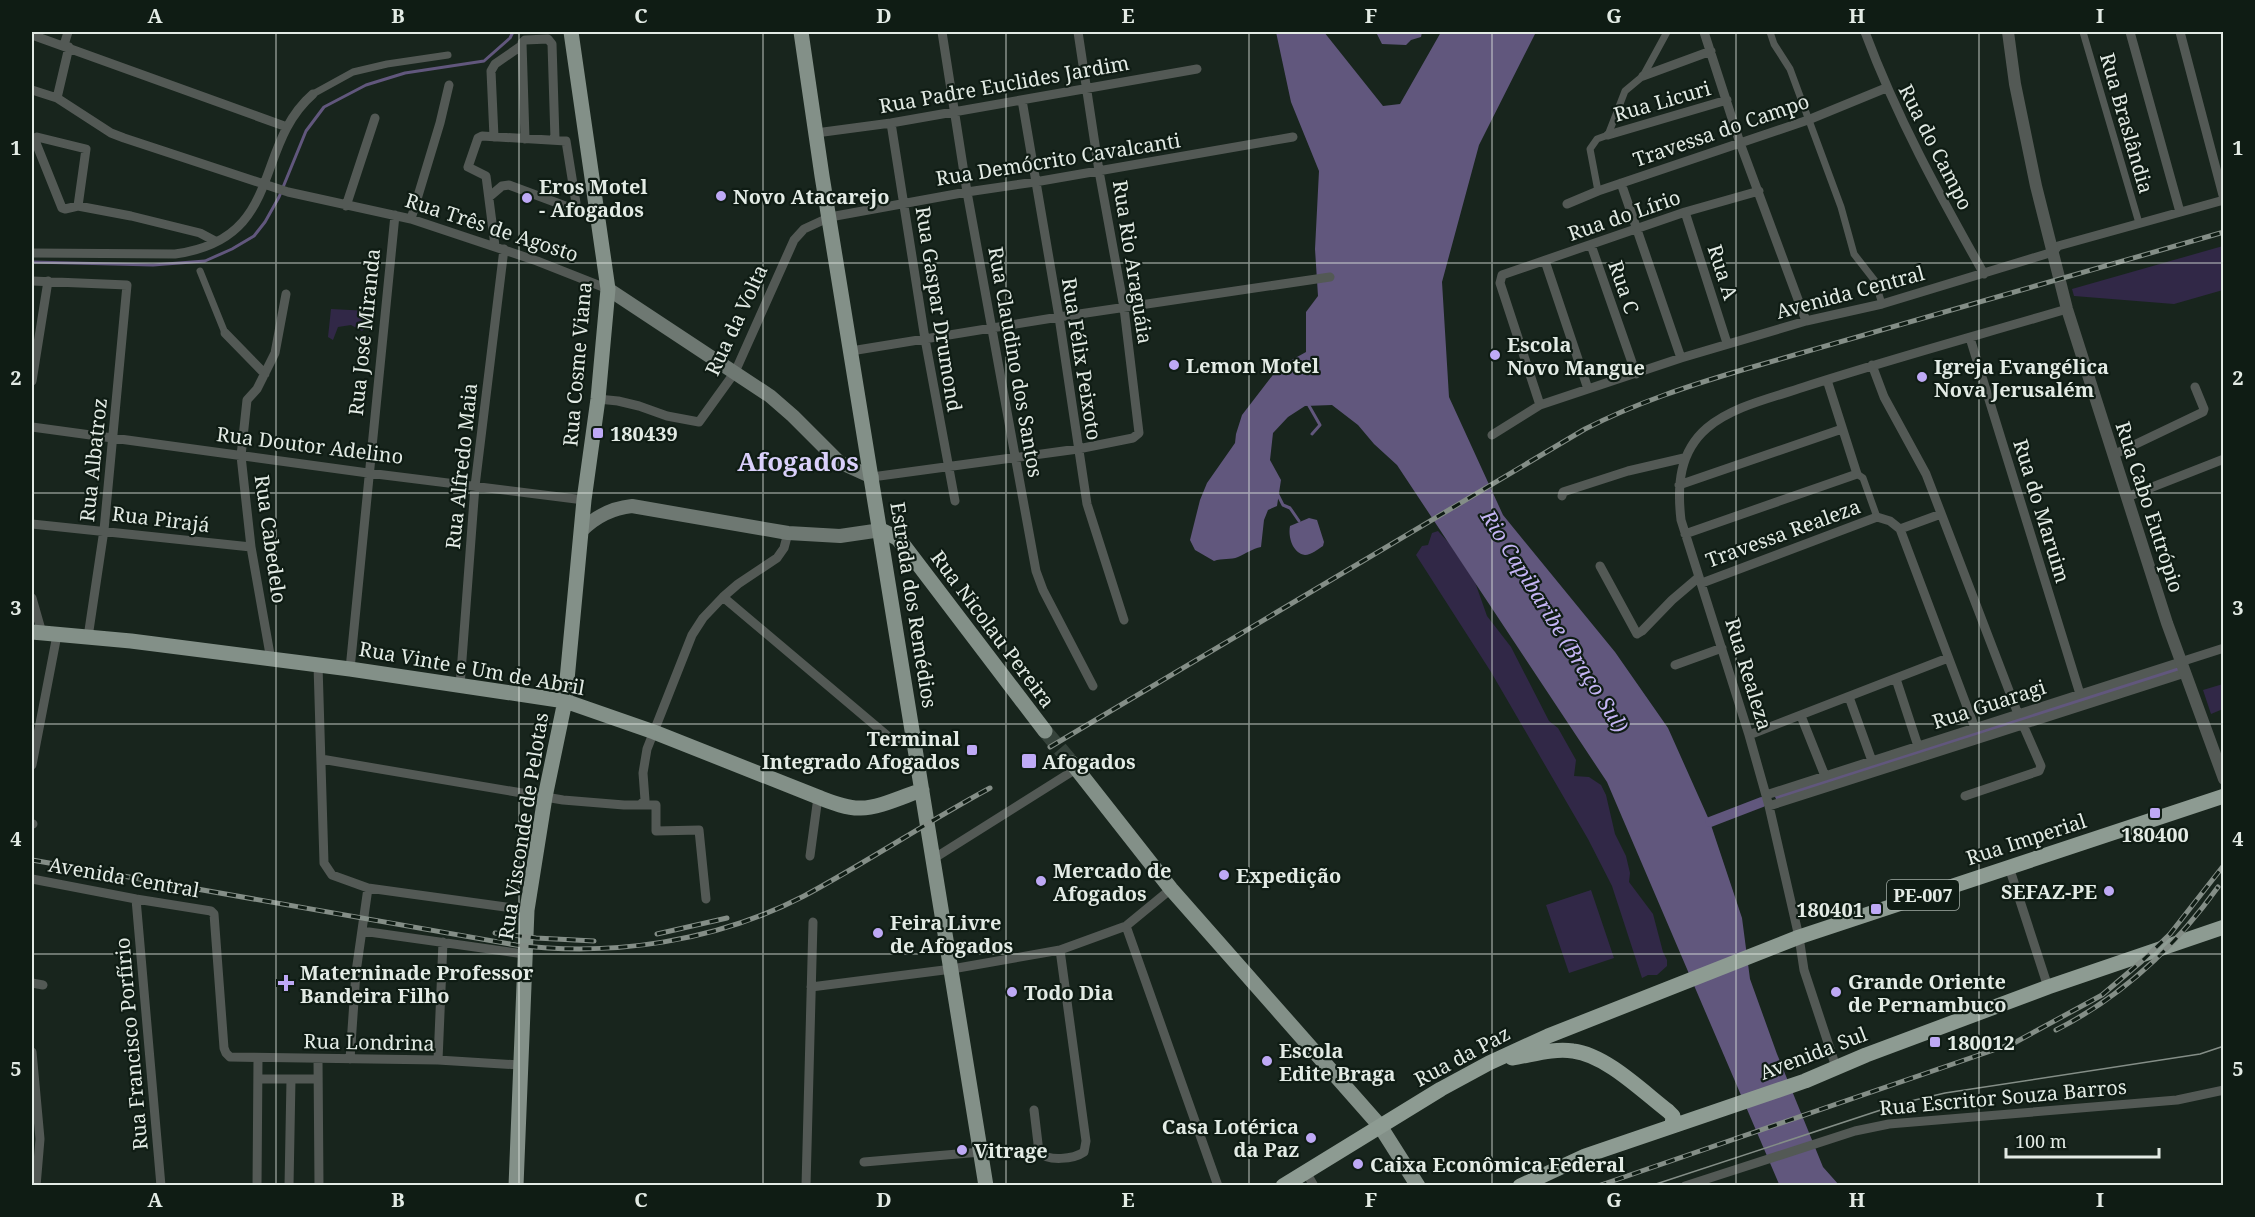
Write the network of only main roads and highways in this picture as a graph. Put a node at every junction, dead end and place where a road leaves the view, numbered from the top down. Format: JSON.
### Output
{"nodes":[{"id":1,"x":571,"y":32,"type":"edge"},
{"id":2,"x":801,"y":32,"type":"edge"},
{"id":3,"x":608,"y":289,"type":"junction"},
{"id":4,"x":872,"y":477,"type":"junction"},
{"id":5,"x":881,"y":530,"type":"junction"},
{"id":6,"x":581,"y":531,"type":"junction"},
{"id":7,"x":43,"y":633,"type":"edge"},
{"id":8,"x":565,"y":701,"type":"junction"},
{"id":9,"x":1044,"y":731,"type":"tunnel mouth"},
{"id":10,"x":1074,"y":766,"type":"tunnel mouth"},
{"id":11,"x":922,"y":790,"type":"junction"},
{"id":12,"x":2223,"y":796,"type":"edge"},
{"id":13,"x":2223,"y":927,"type":"edge"},
{"id":14,"x":1639,"y":999,"type":"joint"},
{"id":15,"x":1489,"y":1063,"type":"junction"},
{"id":16,"x":1380,"y":1126,"type":"junction"},
{"id":17,"x":1672,"y":1126,"type":"junction"},
{"id":18,"x":516,"y":1185,"type":"edge"},
{"id":19,"x":987,"y":1185,"type":"edge"},
{"id":20,"x":1283,"y":1185,"type":"edge"},
{"id":21,"x":1418,"y":1185,"type":"edge"},
{"id":22,"x":1520,"y":1185,"type":"edge"}],
"edges":[{"from":1,"to":3,"type":"main road","name":"Rua Cosme Viana"},
{"from":2,"to":4,"type":"main road","name":"Estrada dos Remédios"},
{"from":3,"to":4,"type":"main road","name":"Rua Três de Agosto"},
{"from":3,"to":6,"type":"main road","name":"Rua Cosme Viana"},
{"from":4,"to":5,"type":"main road","name":"Estrada dos Remédios"},
{"from":5,"to":6,"type":"main road"},
{"from":5,"to":9,"type":"main road","name":"Rua Nicolau Pereira"},
{"from":5,"to":11,"type":"main road","name":"Estrada dos Remédios"},
{"from":6,"to":8,"type":"main road","name":"Rua Cosme Viana"},
{"from":7,"to":8,"type":"main road","name":"Rua Vinte e Um de Abril"},
{"from":8,"to":11,"type":"main road","name":"Rua Vinte e Um de Abril"},
{"from":8,"to":18,"type":"main road","name":"Rua Visconde de Pelotas"},
{"from":10,"to":16,"type":"main road"},
{"from":11,"to":19,"type":"main road","name":"Estrada dos Remédios"},
{"from":12,"to":14,"type":"highway","name":"Rua Imperial","number":"PE-007"},
{"from":13,"to":17,"type":"highway","name":"Avenida Sul"},
{"from":14,"to":15,"type":"highway","name":"Rua da Paz","number":"PE-007"},
{"from":15,"to":16,"type":"highway","name":"Rua da Paz","number":"PE-007"},
{"from":15,"to":17,"type":"highway"},
{"from":16,"to":20,"type":"highway","name":"Rua da Paz","number":"PE-007"},
{"from":16,"to":21,"type":"main road"},
{"from":17,"to":22,"type":"highway","name":"Avenida Sul"}]}
